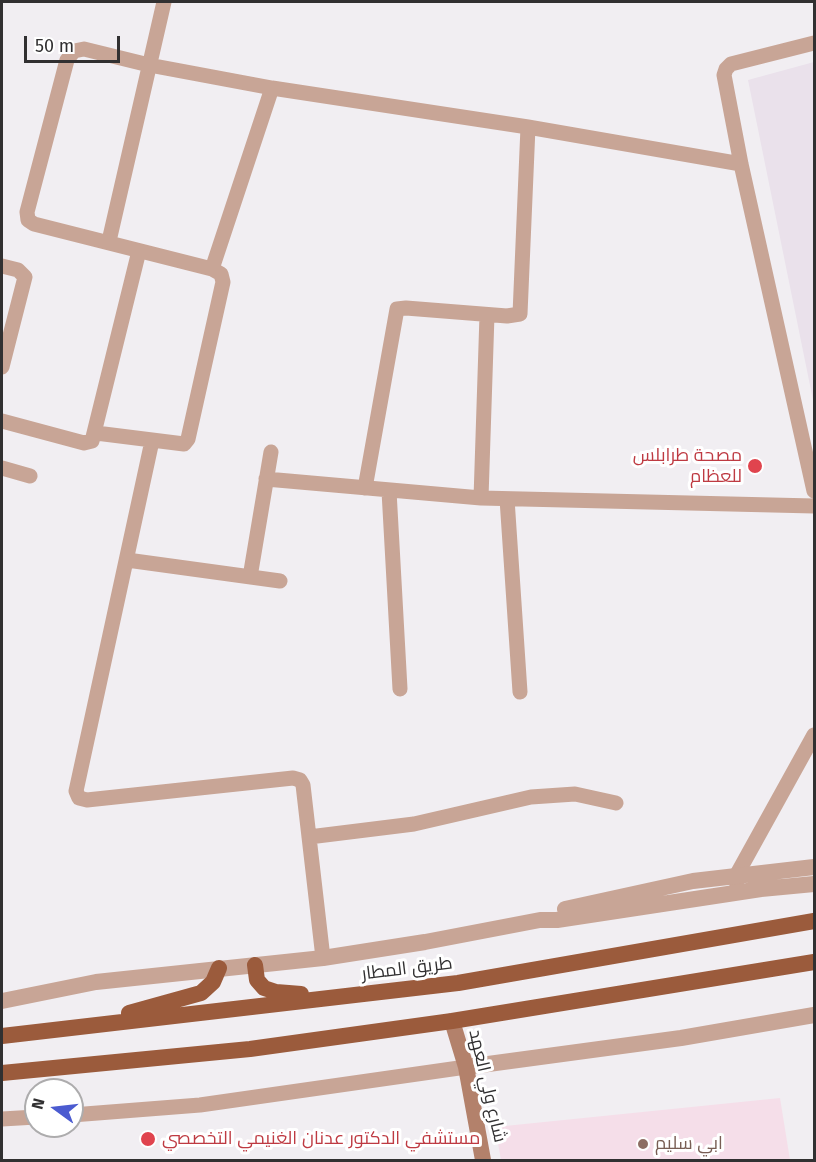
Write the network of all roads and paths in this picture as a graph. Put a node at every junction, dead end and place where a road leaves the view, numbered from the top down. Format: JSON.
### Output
{"nodes":[{"id":1,"x":164,"y":2,"type":"edge"},
{"id":2,"x":814,"y":43,"type":"edge"},
{"id":3,"x":149,"y":65,"type":"junction"},
{"id":4,"x":272,"y":88,"type":"junction"},
{"id":5,"x":528,"y":127,"type":"junction"},
{"id":6,"x":741,"y":164,"type":"junction"},
{"id":7,"x":109,"y":241,"type":"junction"},
{"id":8,"x":139,"y":251,"type":"junction"},
{"id":9,"x":2,"y":266,"type":"edge"},
{"id":10,"x":212,"y":269,"type":"junction"},
{"id":11,"x":487,"y":315,"type":"junction"},
{"id":12,"x":2,"y":367,"type":"edge"},
{"id":13,"x":2,"y":421,"type":"edge"},
{"id":14,"x":96,"y":433,"type":"junction"},
{"id":15,"x":152,"y":441,"type":"junction"},
{"id":16,"x":271,"y":452,"type":"dead end"},
{"id":17,"x":2,"y":468,"type":"edge"},
{"id":18,"x":30,"y":476,"type":"dead end"},
{"id":19,"x":266,"y":479,"type":"junction"},
{"id":20,"x":365,"y":488,"type":"junction"},
{"id":21,"x":389,"y":491,"type":"junction"},
{"id":22,"x":814,"y":491,"type":"edge"},
{"id":23,"x":481,"y":498,"type":"junction"},
{"id":24,"x":507,"y":499,"type":"junction"},
{"id":25,"x":814,"y":506,"type":"edge"},
{"id":26,"x":127,"y":560,"type":"junction"},
{"id":27,"x":250,"y":577,"type":"junction"},
{"id":28,"x":280,"y":581,"type":"dead end"},
{"id":29,"x":400,"y":689,"type":"dead end"},
{"id":30,"x":520,"y":692,"type":"dead end"},
{"id":31,"x":814,"y":735,"type":"edge"},
{"id":32,"x":616,"y":802,"type":"dead end"},
{"id":33,"x":309,"y":837,"type":"junction"},
{"id":34,"x":814,"y":867,"type":"edge"},
{"id":35,"x":737,"y":884,"type":"junction"},
{"id":36,"x":814,"y":884,"type":"edge"},
{"id":37,"x":814,"y":921,"type":"edge"},
{"id":38,"x":323,"y":958,"type":"junction"},
{"id":39,"x":814,"y":962,"type":"edge"},
{"id":40,"x":255,"y":965,"type":"junction"},
{"id":41,"x":219,"y":968,"type":"junction"},
{"id":42,"x":340,"y":997,"type":"junction"},
{"id":43,"x":2,"y":1001,"type":"edge"},
{"id":44,"x":814,"y":1014,"type":"edge"},
{"id":45,"x":452,"y":1021,"type":"junction"},
{"id":46,"x":66,"y":1030,"type":"junction"},
{"id":47,"x":2,"y":1036,"type":"edge"},
{"id":48,"x":466,"y":1067,"type":"junction"},
{"id":49,"x":2,"y":1073,"type":"edge"},
{"id":50,"x":84,"y":1114,"type":"edge"},
{"id":51,"x":24,"y":1118,"type":"edge"},
{"id":52,"x":2,"y":1119,"type":"edge"},
{"id":53,"x":483,"y":1161,"type":"edge"}],
"edges":[{"from":1,"to":3,"type":"street"},
{"from":2,"to":6,"type":"street"},
{"from":3,"to":4,"type":"street"},
{"from":3,"to":7,"type":"street"},
{"from":3,"to":7,"type":"street"},
{"from":4,"to":5,"type":"street"},
{"from":4,"to":10,"type":"street"},
{"from":5,"to":6,"type":"street"},
{"from":5,"to":11,"type":"street"},
{"from":6,"to":22,"type":"street"},
{"from":7,"to":8,"type":"street"},
{"from":8,"to":10,"type":"street"},
{"from":8,"to":14,"type":"street"},
{"from":9,"to":12,"type":"street"},
{"from":10,"to":15,"type":"street"},
{"from":11,"to":20,"type":"street"},
{"from":11,"to":23,"type":"street"},
{"from":13,"to":14,"type":"street"},
{"from":14,"to":15,"type":"street"},
{"from":15,"to":26,"type":"street"},
{"from":16,"to":19,"type":"street"},
{"from":17,"to":18,"type":"street"},
{"from":19,"to":20,"type":"street"},
{"from":19,"to":27,"type":"street"},
{"from":20,"to":21,"type":"street"},
{"from":21,"to":23,"type":"street"},
{"from":21,"to":29,"type":"street"},
{"from":23,"to":24,"type":"street"},
{"from":24,"to":25,"type":"street"},
{"from":24,"to":30,"type":"street"},
{"from":26,"to":27,"type":"street"},
{"from":26,"to":33,"type":"street"},
{"from":27,"to":28,"type":"street"},
{"from":31,"to":35,"type":"street"},
{"from":32,"to":33,"type":"street"},
{"from":33,"to":38,"type":"street"},
{"from":34,"to":35,"type":"street"},
{"from":35,"to":36,"type":"street"},
{"from":35,"to":38,"type":"street"},
{"from":37,"to":42,"type":"highway","name":"طريق المطار"},
{"from":38,"to":40,"type":"street"},
{"from":39,"to":45,"type":"highway"},
{"from":40,"to":41,"type":"street"},
{"from":40,"to":42,"type":"highway"},
{"from":41,"to":43,"type":"street"},
{"from":41,"to":46,"type":"highway"},
{"from":42,"to":46,"type":"highway","name":"طريق المطار"},
{"from":44,"to":48,"type":"street"},
{"from":45,"to":48,"type":"main road","name":"شارع ولي العهد"},
{"from":45,"to":49,"type":"highway"},
{"from":46,"to":47,"type":"highway","name":"طريق المطار"},
{"from":48,"to":50,"type":"street"},
{"from":48,"to":53,"type":"main road","name":"شارع ولي العهد"},
{"from":51,"to":52,"type":"street"}]}
